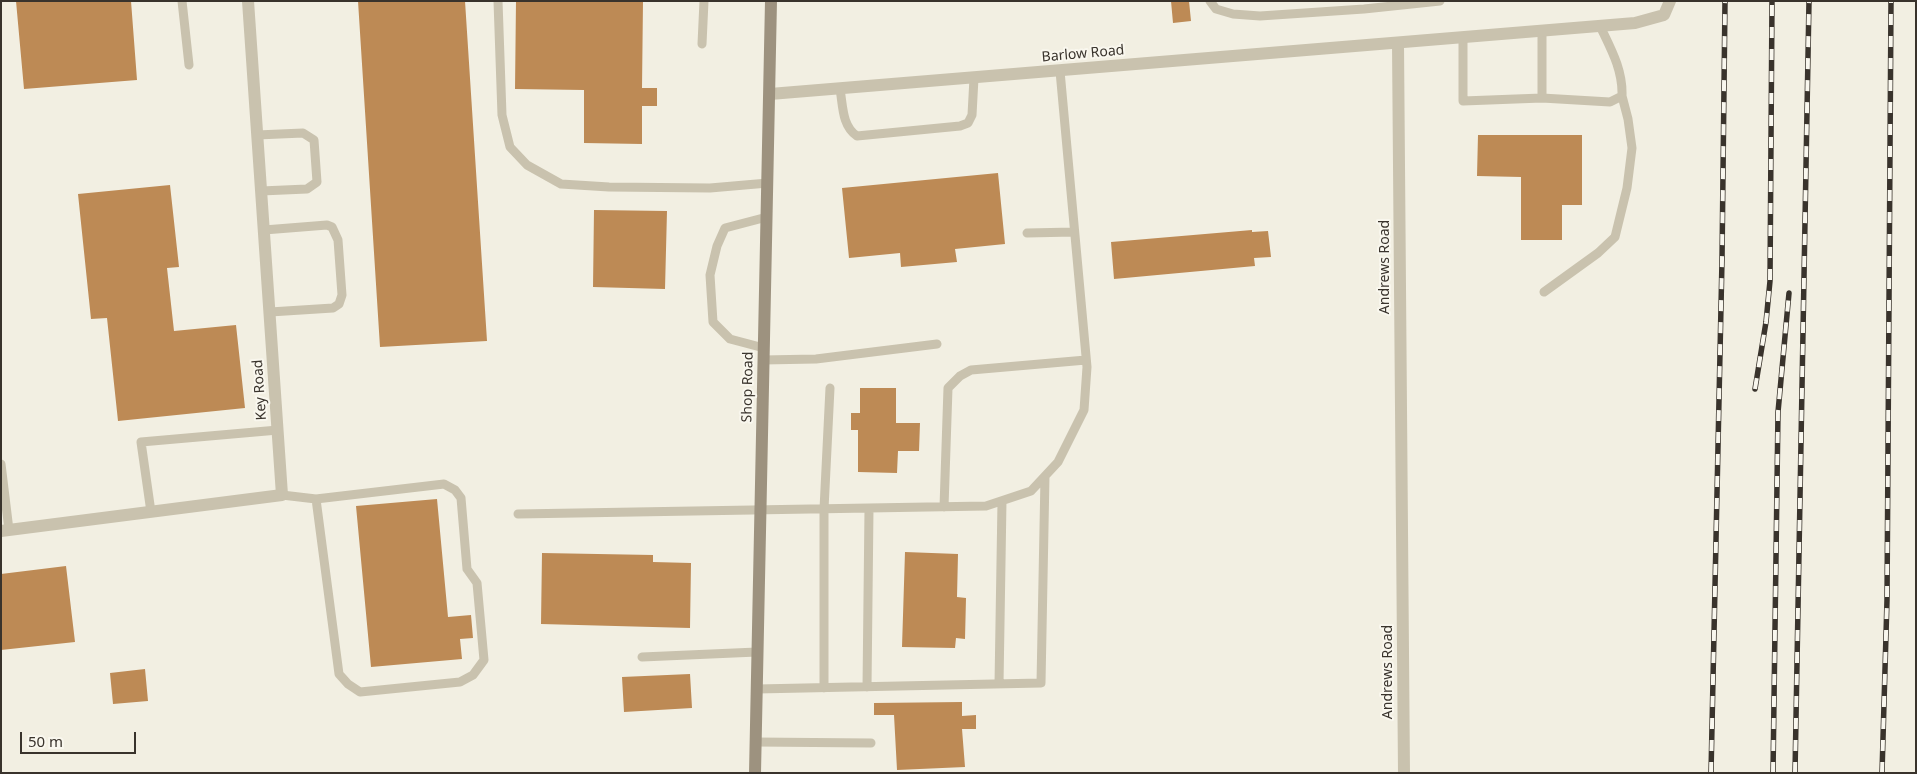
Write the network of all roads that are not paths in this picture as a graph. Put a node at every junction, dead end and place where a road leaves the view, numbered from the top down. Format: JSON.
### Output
{"nodes":[{"id":1,"x":182,"y":1,"type":"edge"},
{"id":2,"x":248,"y":1,"type":"edge"},
{"id":3,"x":498,"y":1,"type":"edge"},
{"id":4,"x":704,"y":1,"type":"edge"},
{"id":5,"x":771,"y":1,"type":"edge"},
{"id":6,"x":1210,"y":1,"type":"edge"},
{"id":7,"x":1440,"y":1,"type":"edge"},
{"id":8,"x":1670,"y":1,"type":"edge"},
{"id":9,"x":1600,"y":26,"type":"junction"},
{"id":10,"x":1542,"y":31,"type":"junction"},
{"id":11,"x":1463,"y":38,"type":"junction"},
{"id":12,"x":702,"y":44,"type":"dead end"},
{"id":13,"x":1398,"y":44,"type":"junction"},
{"id":14,"x":189,"y":65,"type":"dead end"},
{"id":15,"x":1060,"y":71,"type":"junction"},
{"id":16,"x":974,"y":78,"type":"junction"},
{"id":17,"x":840,"y":89,"type":"junction"},
{"id":18,"x":770,"y":94,"type":"junction"},
{"id":19,"x":1622,"y":96,"type":"junction"},
{"id":20,"x":1542,"y":98,"type":"junction"},
{"id":21,"x":257,"y":135,"type":"junction"},
{"id":22,"x":768,"y":183,"type":"junction"},
{"id":23,"x":261,"y":191,"type":"junction"},
{"id":24,"x":767,"y":217,"type":"junction"},
{"id":25,"x":264,"y":230,"type":"junction"},
{"id":26,"x":1074,"y":232,"type":"junction"},
{"id":27,"x":1027,"y":233,"type":"dead end"},
{"id":28,"x":1544,"y":292,"type":"dead end"},
{"id":29,"x":270,"y":312,"type":"junction"},
{"id":30,"x":938,"y":344,"type":"dead end"},
{"id":31,"x":763,"y":354,"type":"junction"},
{"id":32,"x":1086,"y":360,"type":"junction"},
{"id":33,"x":830,"y":388,"type":"dead end"},
{"id":34,"x":278,"y":430,"type":"junction"},
{"id":35,"x":1,"y":464,"type":"edge"},
{"id":36,"x":1045,"y":476,"type":"junction"},
{"id":37,"x":282,"y":495,"type":"junction"},
{"id":38,"x":316,"y":499,"type":"junction"},
{"id":39,"x":1002,"y":500,"type":"junction"},
{"id":40,"x":944,"y":507,"type":"junction"},
{"id":41,"x":869,"y":509,"type":"junction"},
{"id":42,"x":824,"y":510,"type":"junction"},
{"id":43,"x":760,"y":511,"type":"junction"},
{"id":44,"x":151,"y":512,"type":"junction"},
{"id":45,"x":518,"y":514,"type":"dead end"},
{"id":46,"x":5,"y":531,"type":"edge"},
{"id":47,"x":757,"y":652,"type":"junction"},
{"id":48,"x":642,"y":657,"type":"dead end"},
{"id":49,"x":1000,"y":684,"type":"junction"},
{"id":50,"x":867,"y":687,"type":"junction"},
{"id":51,"x":824,"y":688,"type":"junction"},
{"id":52,"x":756,"y":689,"type":"junction"},
{"id":53,"x":756,"y":742,"type":"junction"},
{"id":54,"x":871,"y":743,"type":"dead end"},
{"id":55,"x":755,"y":773,"type":"edge"},
{"id":56,"x":1404,"y":773,"type":"edge"}],
"edges":[{"from":1,"to":14,"type":"lane"},
{"from":2,"to":21,"type":"street","name":"Key Road"},
{"from":3,"to":22,"type":"lane"},
{"from":4,"to":12,"type":"lane"},
{"from":5,"to":18,"type":"street","name":"Shop Road"},
{"from":6,"to":7,"type":"lane"},
{"from":8,"to":9,"type":"street"},
{"from":9,"to":10,"type":"street"},
{"from":9,"to":19,"type":"lane"},
{"from":10,"to":11,"type":"street"},
{"from":10,"to":20,"type":"lane"},
{"from":11,"to":13,"type":"street"},
{"from":11,"to":20,"type":"lane"},
{"from":13,"to":15,"type":"street","name":"Barlow Road"},
{"from":13,"to":56,"type":"street","name":"Andrews Road"},
{"from":15,"to":16,"type":"street","name":"Barlow Road"},
{"from":15,"to":26,"type":"lane"},
{"from":16,"to":17,"type":"street","name":"Barlow Road"},
{"from":16,"to":17,"type":"lane"},
{"from":17,"to":18,"type":"street","name":"Barlow Road"},
{"from":18,"to":22,"type":"street","name":"Shop Road"},
{"from":19,"to":20,"type":"lane"},
{"from":19,"to":28,"type":"lane"},
{"from":21,"to":23,"type":"street","name":"Key Road"},
{"from":21,"to":23,"type":"lane"},
{"from":22,"to":24,"type":"street","name":"Shop Road"},
{"from":23,"to":25,"type":"street","name":"Key Road"},
{"from":24,"to":31,"type":"street","name":"Shop Road"},
{"from":24,"to":31,"type":"lane"},
{"from":25,"to":29,"type":"street","name":"Key Road"},
{"from":25,"to":29,"type":"lane"},
{"from":26,"to":27,"type":"lane"},
{"from":26,"to":32,"type":"lane"},
{"from":29,"to":34,"type":"street","name":"Key Road"},
{"from":30,"to":31,"type":"lane"},
{"from":31,"to":43,"type":"street","name":"Shop Road"},
{"from":32,"to":36,"type":"lane"},
{"from":32,"to":40,"type":"lane"},
{"from":33,"to":42,"type":"lane"},
{"from":34,"to":37,"type":"street","name":"Key Road"},
{"from":34,"to":44,"type":"lane"},
{"from":35,"to":46,"type":"lane"},
{"from":36,"to":39,"type":"lane"},
{"from":36,"to":49,"type":"lane"},
{"from":37,"to":38,"type":"lane"},
{"from":37,"to":44,"type":"street"},
{"from":38,"to":38,"type":"lane"},
{"from":39,"to":40,"type":"lane"},
{"from":39,"to":49,"type":"lane"},
{"from":40,"to":41,"type":"lane"},
{"from":41,"to":42,"type":"lane"},
{"from":41,"to":50,"type":"lane"},
{"from":42,"to":43,"type":"lane"},
{"from":42,"to":51,"type":"lane"},
{"from":43,"to":45,"type":"lane"},
{"from":43,"to":47,"type":"street","name":"Shop Road"},
{"from":44,"to":46,"type":"street"},
{"from":47,"to":48,"type":"lane"},
{"from":47,"to":52,"type":"street","name":"Shop Road"},
{"from":49,"to":50,"type":"lane"},
{"from":50,"to":51,"type":"lane"},
{"from":51,"to":52,"type":"lane"},
{"from":52,"to":53,"type":"street","name":"Shop Road"},
{"from":53,"to":54,"type":"lane"},
{"from":53,"to":55,"type":"street","name":"Shop Road"}]}
